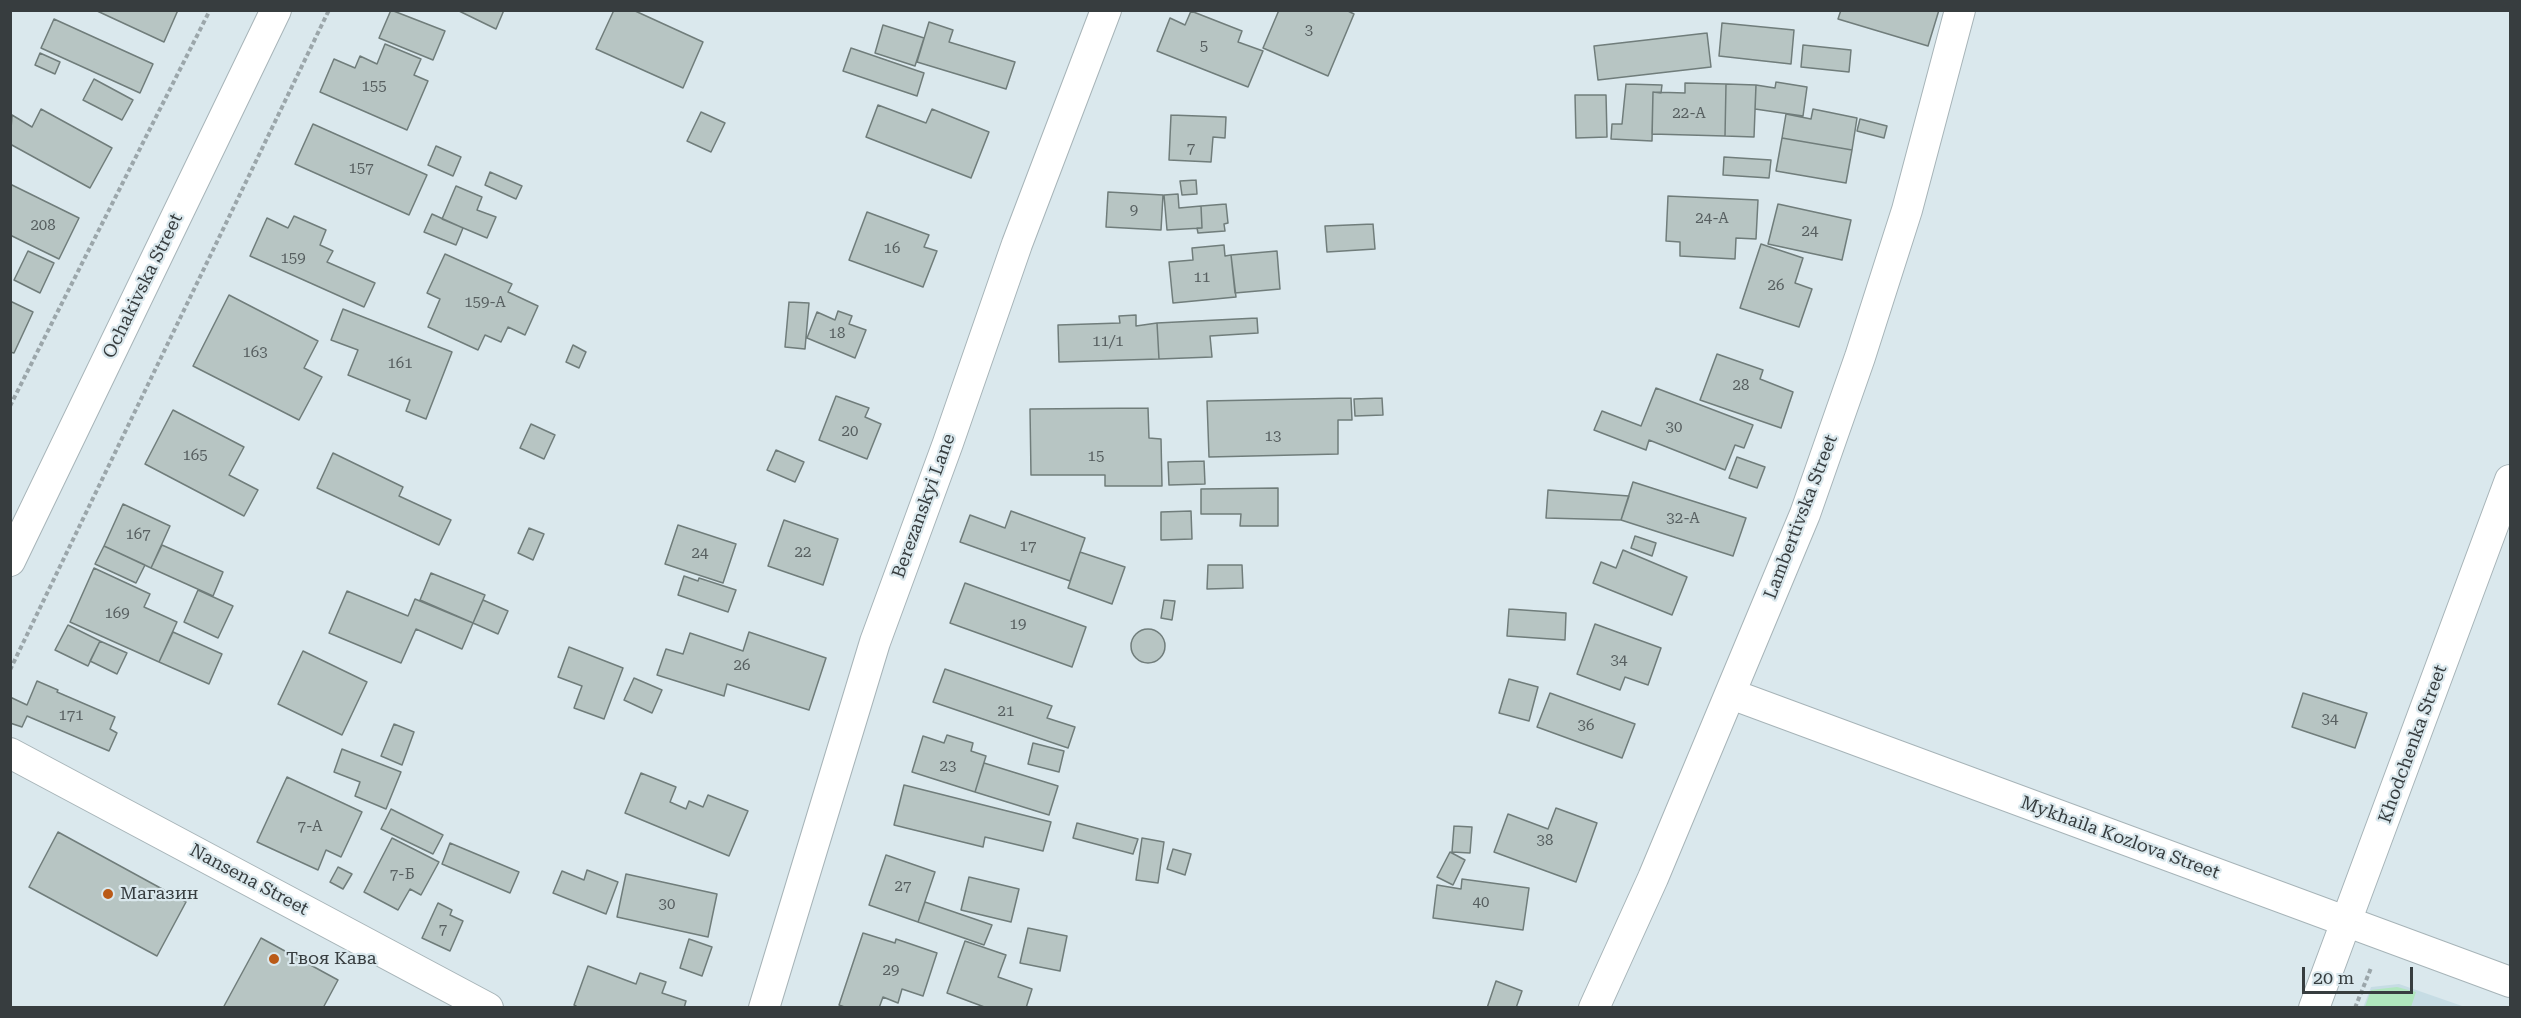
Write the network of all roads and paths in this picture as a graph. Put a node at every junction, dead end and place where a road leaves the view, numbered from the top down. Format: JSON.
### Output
{"nodes":[{"id":1,"x":210,"y":10,"type":"edge"},
{"id":2,"x":276,"y":10,"type":"edge"},
{"id":3,"x":329,"y":10,"type":"edge"},
{"id":4,"x":1106,"y":10,"type":"edge"},
{"id":5,"x":1960,"y":10,"type":"edge"},
{"id":6,"x":10,"y":406,"type":"edge"},
{"id":7,"x":2511,"y":480,"type":"edge"},
{"id":8,"x":10,"y":561,"type":"edge"},
{"id":9,"x":10,"y":670,"type":"edge"},
{"id":10,"x":1731,"y":694,"type":"junction"},
{"id":11,"x":10,"y":753,"type":"edge"},
{"id":12,"x":2348,"y":922,"type":"junction"},
{"id":13,"x":2381,"y":972,"type":"dead end"},
{"id":14,"x":2511,"y":982,"type":"edge"},
{"id":15,"x":488,"y":1008,"type":"edge"},
{"id":16,"x":764,"y":1008,"type":"edge"},
{"id":17,"x":1594,"y":1008,"type":"edge"},
{"id":18,"x":2314,"y":1008,"type":"edge"},
{"id":19,"x":2355,"y":1008,"type":"edge"}],
"edges":[{"from":1,"to":6,"type":"path"},
{"from":2,"to":8,"type":"street","name":"Ochakivska Street"},
{"from":3,"to":9,"type":"path"},
{"from":4,"to":16,"type":"street","name":"Berezanskyi Lane"},
{"from":5,"to":10,"type":"street","name":"Lambertivska Street"},
{"from":7,"to":12,"type":"street","name":"Khodchenka Street"},
{"from":10,"to":12,"type":"street","name":"Mykhaila Kozlova Street"},
{"from":10,"to":17,"type":"street","name":"Lambertivska Street"},
{"from":11,"to":15,"type":"street","name":"Nansena Street"},
{"from":12,"to":14,"type":"street","name":"Mykhaila Kozlova Street"},
{"from":12,"to":18,"type":"street","name":"Khodchenka Street"},
{"from":13,"to":19,"type":"path"}]}
